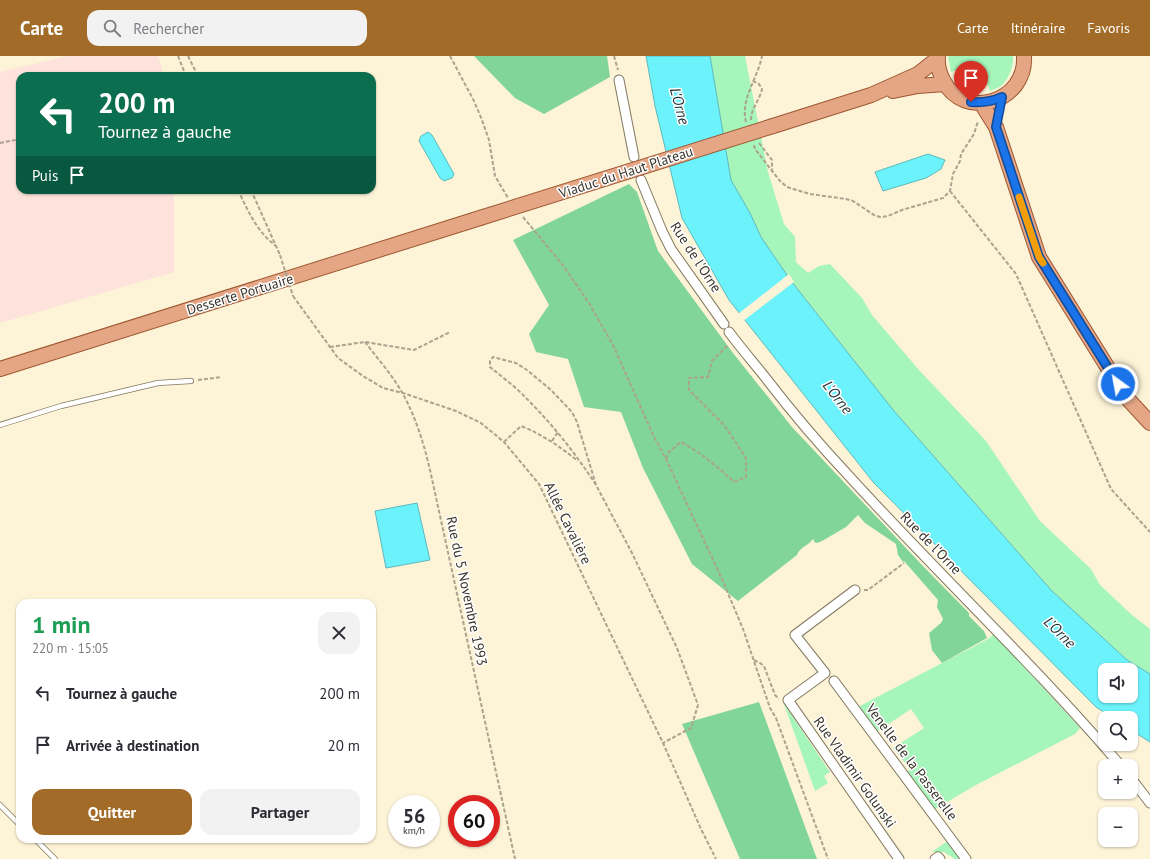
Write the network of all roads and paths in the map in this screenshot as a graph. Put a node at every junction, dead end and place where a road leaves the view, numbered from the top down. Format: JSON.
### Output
{"nodes":[{"id":1,"x":178,"y":56,"type":"edge"},
{"id":2,"x":188,"y":56,"type":"edge"},
{"id":3,"x":450,"y":56,"type":"edge"},
{"id":4,"x":614,"y":56,"type":"edge"},
{"id":5,"x":762,"y":56,"type":"edge"},
{"id":6,"x":1024,"y":56,"type":"edge"},
{"id":7,"x":938,"y":57,"type":"edge"},
{"id":8,"x":184,"y":72,"type":"edge"},
{"id":9,"x":196,"y":72,"type":"edge"},
{"id":10,"x":620,"y":80,"type":"joint"},
{"id":11,"x":753,"y":81,"type":"junction"},
{"id":12,"x":945,"y":84,"type":"junction"},
{"id":13,"x":871,"y":95,"type":"junction"},
{"id":14,"x":1002,"y":97,"type":"junction"},
{"id":15,"x":981,"y":103,"type":"junction"},
{"id":16,"x":751,"y":122,"type":"dead end"},
{"id":17,"x":746,"y":123,"type":"dead end"},
{"id":18,"x":996,"y":127,"type":"junction"},
{"id":19,"x":16,"y":140,"type":"edge"},
{"id":20,"x":0,"y":142,"type":"edge"},
{"id":21,"x":753,"y":144,"type":"dead end"},
{"id":22,"x":759,"y":144,"type":"dead end"},
{"id":23,"x":634,"y":157,"type":"dead end"},
{"id":24,"x":772,"y":172,"type":"junction"},
{"id":25,"x":641,"y":180,"type":"dead end"},
{"id":26,"x":950,"y":191,"type":"junction"},
{"id":27,"x":240,"y":194,"type":"edge"},
{"id":28,"x":253,"y":194,"type":"edge"},
{"id":29,"x":511,"y":202,"type":"dead end"},
{"id":30,"x":519,"y":212,"type":"dead end"},
{"id":31,"x":480,"y":218,"type":"joint"},
{"id":32,"x":276,"y":246,"type":"junction"},
{"id":33,"x":724,"y":324,"type":"dead end"},
{"id":34,"x":450,"y":332,"type":"dead end"},
{"id":35,"x":729,"y":332,"type":"dead end"},
{"id":36,"x":735,"y":340,"type":"junction"},
{"id":37,"x":365,"y":342,"type":"junction"},
{"id":38,"x":330,"y":347,"type":"junction"},
{"id":39,"x":0,"y":369,"type":"edge"},
{"id":40,"x":221,"y":376,"type":"dead end"},
{"id":41,"x":191,"y":381,"type":"joint"},
{"id":42,"x":403,"y":393,"type":"junction"},
{"id":43,"x":1150,"y":423,"type":"edge"},
{"id":44,"x":0,"y":425,"type":"edge"},
{"id":45,"x":558,"y":432,"type":"junction"},
{"id":46,"x":504,"y":442,"type":"junction"},
{"id":47,"x":552,"y":442,"type":"junction"},
{"id":48,"x":666,"y":459,"type":"junction"},
{"id":49,"x":582,"y":463,"type":"junction"},
{"id":50,"x":596,"y":485,"type":"junction"},
{"id":51,"x":1150,"y":532,"type":"edge"},
{"id":52,"x":904,"y":563,"type":"dead end"},
{"id":53,"x":855,"y":590,"type":"joint"},
{"id":54,"x":754,"y":660,"type":"junction"},
{"id":55,"x":834,"y":681,"type":"dead end"},
{"id":56,"x":788,"y":700,"type":"junction"},
{"id":57,"x":663,"y":743,"type":"junction"},
{"id":58,"x":1115,"y":759,"type":"edge"},
{"id":59,"x":1138,"y":787,"type":"edge"},
{"id":60,"x":1150,"y":803,"type":"edge"},
{"id":61,"x":0,"y":805,"type":"edge"},
{"id":62,"x":16,"y":821,"type":"edge"},
{"id":63,"x":39,"y":843,"type":"edge"},
{"id":64,"x":55,"y":859,"type":"edge"},
{"id":65,"x":515,"y":859,"type":"edge"},
{"id":66,"x":716,"y":859,"type":"edge"},
{"id":67,"x":828,"y":859,"type":"edge"},
{"id":68,"x":899,"y":859,"type":"edge"},
{"id":69,"x":935,"y":859,"type":"edge"},
{"id":70,"x":940,"y":859,"type":"edge"},
{"id":71,"x":966,"y":859,"type":"edge"}],
"edges":[{"from":1,"to":8,"type":"path"},
{"from":2,"to":9,"type":"path"},
{"from":3,"to":29,"type":"path"},
{"from":4,"to":10,"type":"path"},
{"from":5,"to":11,"type":"path"},
{"from":6,"to":14,"type":"main road"},
{"from":7,"to":12,"type":"main road"},
{"from":7,"to":13,"type":"main road"},
{"from":10,"to":23,"type":"street"},
{"from":11,"to":16,"type":"path"},
{"from":11,"to":17,"type":"path"},
{"from":12,"to":13,"type":"main road"},
{"from":12,"to":15,"type":"main road"},
{"from":13,"to":31,"type":"main road","name":"Viaduc du Haut Plateau","bridge":true},
{"from":14,"to":15,"type":"main road"},
{"from":14,"to":18,"type":"main road"},
{"from":15,"to":18,"type":"main road"},
{"from":15,"to":26,"type":"path"},
{"from":18,"to":43,"type":"main road"},
{"from":19,"to":20,"type":"path"},
{"from":21,"to":24,"type":"path"},
{"from":22,"to":24,"type":"path"},
{"from":24,"to":26,"type":"path"},
{"from":25,"to":33,"type":"street","name":"Rue de l'Orne"},
{"from":26,"to":51,"type":"path"},
{"from":27,"to":32,"type":"path"},
{"from":28,"to":32,"type":"path","name":"Allée Cavalière"},
{"from":30,"to":48,"type":"path"},
{"from":31,"to":39,"type":"main road","name":"Desserte Portuaire"},
{"from":32,"to":38,"type":"path","name":"Allée Cavalière","bridge":true},
{"from":34,"to":37,"type":"path"},
{"from":35,"to":36,"type":"street","name":"Rue de l'Orne"},
{"from":36,"to":48,"type":"path"},
{"from":36,"to":58,"type":"street","name":"Rue de l'Orne"},
{"from":37,"to":38,"type":"path"},
{"from":37,"to":42,"type":"path","name":"Rue du 5 Novembre 1993"},
{"from":38,"to":42,"type":"path","name":"Allée Cavalière"},
{"from":40,"to":41,"type":"path"},
{"from":41,"to":44,"type":"lane"},
{"from":42,"to":46,"type":"path","name":"Allée Cavalière"},
{"from":42,"to":65,"type":"path","name":"Rue du 5 Novembre 1993"},
{"from":45,"to":47,"type":"path"},
{"from":45,"to":49,"type":"path"},
{"from":45,"to":50,"type":"path"},
{"from":46,"to":47,"type":"path"},
{"from":46,"to":57,"type":"path","name":"Allée Cavalière"},
{"from":47,"to":49,"type":"path"},
{"from":48,"to":54,"type":"path"},
{"from":49,"to":50,"type":"path"},
{"from":50,"to":57,"type":"path"},
{"from":52,"to":53,"type":"path"},
{"from":53,"to":56,"type":"street"},
{"from":54,"to":56,"type":"path"},
{"from":54,"to":67,"type":"path"},
{"from":55,"to":71,"type":"street","name":"Venelle de la Passerelle"},
{"from":56,"to":68,"type":"street","name":"Rue Vladimir Golunski"},
{"from":57,"to":66,"type":"path","name":"Allée Cavalière"},
{"from":59,"to":60,"type":"street"},
{"from":61,"to":62,"type":"lane"},
{"from":63,"to":64,"type":"lane"},
{"from":69,"to":70,"type":"street"}]}
